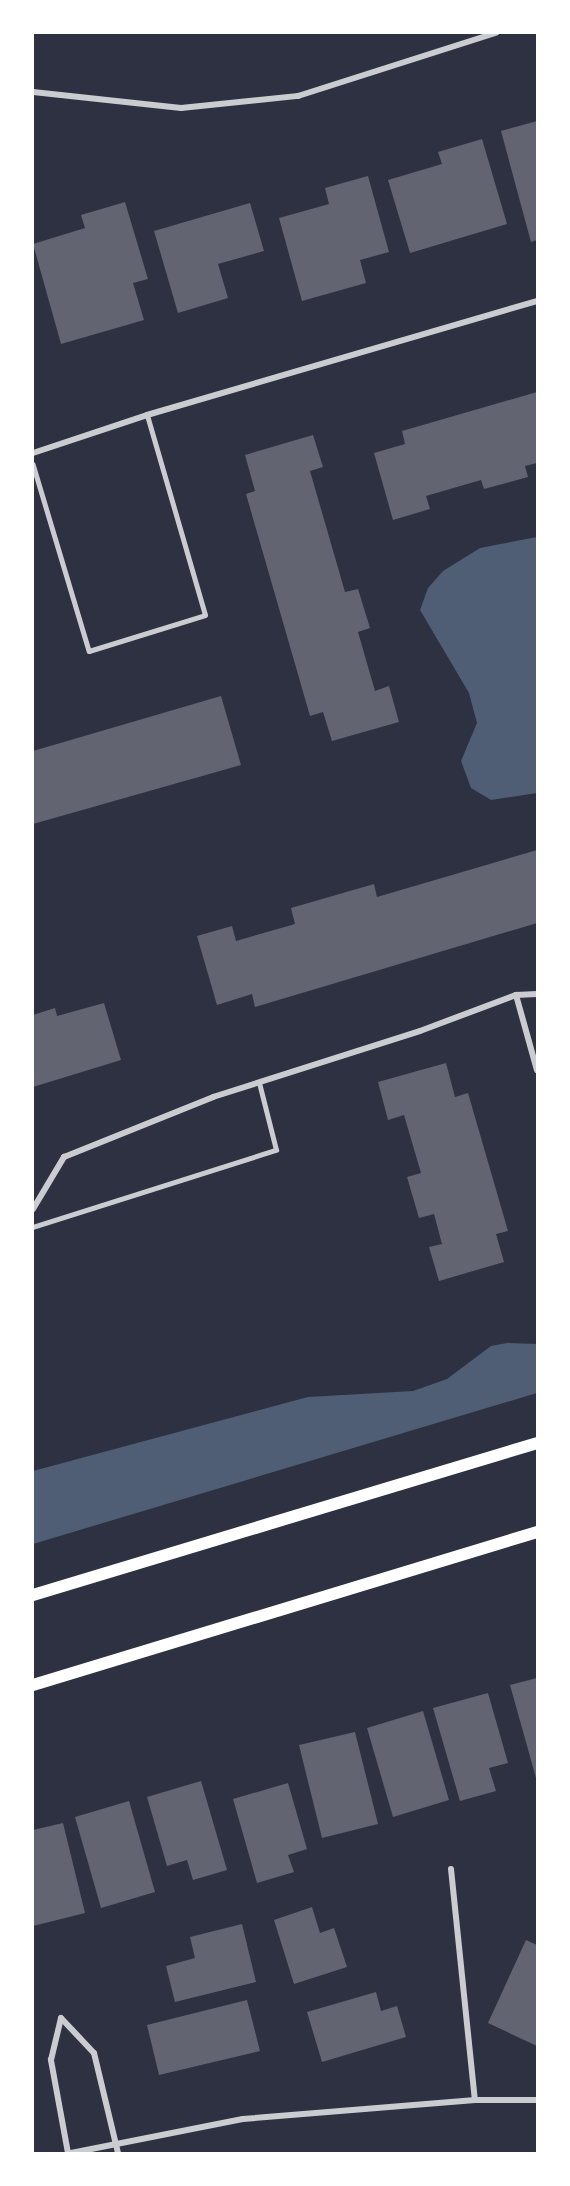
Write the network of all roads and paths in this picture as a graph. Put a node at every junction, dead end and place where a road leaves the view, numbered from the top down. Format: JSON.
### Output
{"nodes":[{"id":1,"x":496,"y":33,"type":"edge"},
{"id":2,"x":33,"y":92,"type":"edge"},
{"id":3,"x":537,"y":301,"type":"edge"},
{"id":4,"x":147,"y":416,"type":"junction"},
{"id":5,"x":33,"y":453,"type":"edge"},
{"id":6,"x":33,"y":464,"type":"edge"},
{"id":7,"x":537,"y":994,"type":"edge"},
{"id":8,"x":516,"y":995,"type":"junction"},
{"id":9,"x":537,"y":1070,"type":"edge"},
{"id":10,"x":259,"y":1083,"type":"junction"},
{"id":11,"x":33,"y":1209,"type":"edge"},
{"id":12,"x":33,"y":1227,"type":"edge"},
{"id":13,"x":537,"y":1443,"type":"edge"},
{"id":14,"x":537,"y":1532,"type":"edge"},
{"id":15,"x":33,"y":1595,"type":"edge"},
{"id":16,"x":33,"y":1685,"type":"edge"},
{"id":17,"x":451,"y":1869,"type":"dead end"},
{"id":18,"x":476,"y":2100,"type":"junction"},
{"id":19,"x":537,"y":2100,"type":"edge"},
{"id":20,"x":116,"y":2143,"type":"junction"},
{"id":21,"x":70,"y":2153,"type":"edge"},
{"id":22,"x":118,"y":2153,"type":"edge"}],
"edges":[{"from":1,"to":2,"type":"street"},
{"from":3,"to":4,"type":"street"},
{"from":4,"to":5,"type":"street"},
{"from":4,"to":6,"type":"lane"},
{"from":7,"to":8,"type":"street"},
{"from":8,"to":9,"type":"street"},
{"from":8,"to":10,"type":"street"},
{"from":10,"to":11,"type":"street"},
{"from":10,"to":12,"type":"lane"},
{"from":13,"to":15,"type":"main road"},
{"from":14,"to":16,"type":"main road"},
{"from":17,"to":18,"type":"street"},
{"from":18,"to":19,"type":"street"},
{"from":18,"to":20,"type":"street"},
{"from":20,"to":21,"type":"street"},
{"from":20,"to":21,"type":"street"},
{"from":20,"to":22,"type":"street"}]}
